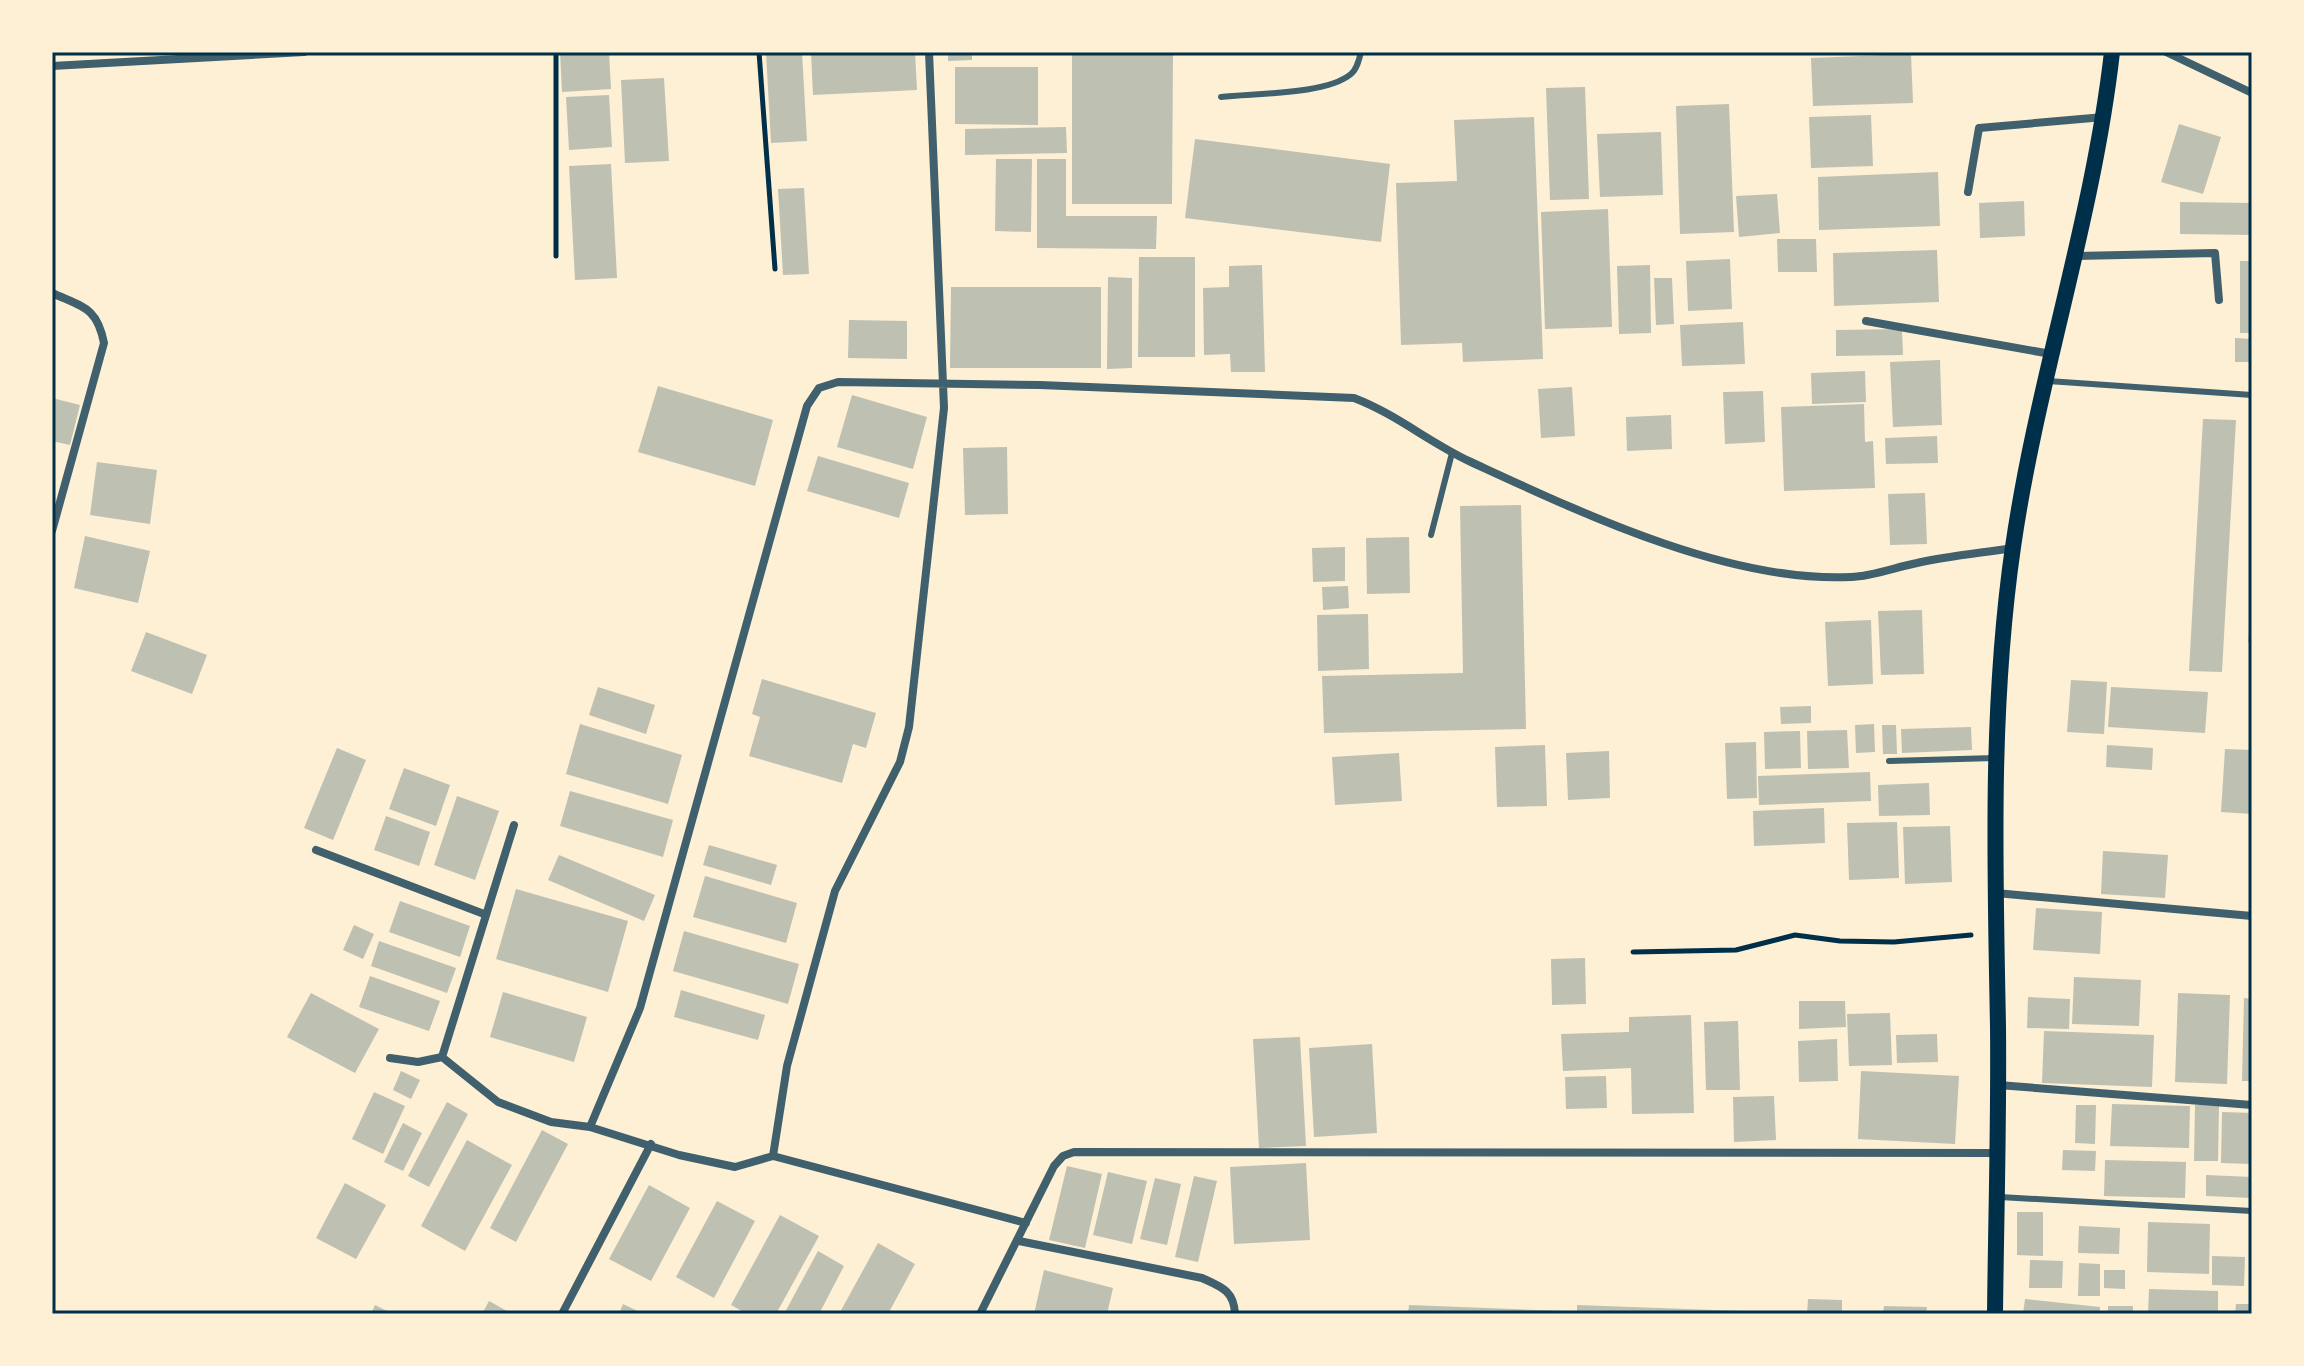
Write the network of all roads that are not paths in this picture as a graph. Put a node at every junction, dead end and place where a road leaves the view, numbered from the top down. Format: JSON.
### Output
{"nodes":[{"id":1,"x":120,"y":52,"type":"edge"},
{"id":2,"x":304,"y":52,"type":"edge"},
{"id":3,"x":929,"y":52,"type":"edge"},
{"id":4,"x":1361,"y":52,"type":"edge"},
{"id":5,"x":2112,"y":52,"type":"edge"},
{"id":6,"x":2166,"y":52,"type":"edge"},
{"id":7,"x":119,"y":63,"type":"junction"},
{"id":8,"x":52,"y":66,"type":"edge"},
{"id":9,"x":2252,"y":93,"type":"edge"},
{"id":10,"x":1221,"y":97,"type":"dead end"},
{"id":11,"x":2105,"y":117,"type":"junction"},
{"id":12,"x":1968,"y":192,"type":"dead end"},
{"id":13,"x":2076,"y":256,"type":"junction"},
{"id":14,"x":52,"y":293,"type":"edge"},
{"id":15,"x":2219,"y":300,"type":"dead end"},
{"id":16,"x":1866,"y":321,"type":"dead end"},
{"id":17,"x":2052,"y":354,"type":"junction"},
{"id":18,"x":2046,"y":380,"type":"junction"},
{"id":19,"x":944,"y":382,"type":"junction"},
{"id":20,"x":2252,"y":395,"type":"edge"},
{"id":21,"x":1452,"y":453,"type":"junction"},
{"id":22,"x":52,"y":531,"type":"edge"},
{"id":23,"x":1431,"y":535,"type":"dead end"},
{"id":24,"x":2013,"y":548,"type":"junction"},
{"id":25,"x":1995,"y":758,"type":"junction"},
{"id":26,"x":1889,"y":761,"type":"dead end"},
{"id":27,"x":514,"y":825,"type":"dead end"},
{"id":28,"x":316,"y":850,"type":"dead end"},
{"id":29,"x":1996,"y":893,"type":"junction"},
{"id":30,"x":484,"y":914,"type":"junction"},
{"id":31,"x":2252,"y":916,"type":"edge"},
{"id":32,"x":442,"y":1057,"type":"junction"},
{"id":33,"x":390,"y":1058,"type":"dead end"},
{"id":34,"x":1998,"y":1085,"type":"junction"},
{"id":35,"x":2252,"y":1105,"type":"edge"},
{"id":36,"x":590,"y":1127,"type":"junction"},
{"id":37,"x":651,"y":1144,"type":"junction"},
{"id":38,"x":1997,"y":1153,"type":"junction"},
{"id":39,"x":773,"y":1156,"type":"junction"},
{"id":40,"x":1996,"y":1197,"type":"junction"},
{"id":41,"x":2252,"y":1211,"type":"edge"},
{"id":42,"x":1026,"y":1223,"type":"junction"},
{"id":43,"x":1019,"y":1241,"type":"junction"},
{"id":44,"x":562,"y":1314,"type":"edge"},
{"id":45,"x":980,"y":1314,"type":"edge"},
{"id":46,"x":1235,"y":1314,"type":"edge"},
{"id":47,"x":1995,"y":1314,"type":"edge"}],
"edges":[{"from":1,"to":7,"type":"street"},
{"from":2,"to":7,"type":"street"},
{"from":3,"to":19,"type":"street"},
{"from":4,"to":10,"type":"lane"},
{"from":5,"to":11,"type":"main road"},
{"from":6,"to":9,"type":"street"},
{"from":7,"to":8,"type":"street"},
{"from":11,"to":12,"type":"street"},
{"from":11,"to":13,"type":"main road"},
{"from":13,"to":15,"type":"street"},
{"from":13,"to":17,"type":"main road"},
{"from":14,"to":22,"type":"street"},
{"from":16,"to":17,"type":"street"},
{"from":17,"to":18,"type":"main road"},
{"from":18,"to":20,"type":"lane"},
{"from":18,"to":24,"type":"main road"},
{"from":19,"to":21,"type":"street"},
{"from":19,"to":36,"type":"street"},
{"from":19,"to":39,"type":"street"},
{"from":21,"to":23,"type":"lane"},
{"from":21,"to":24,"type":"street"},
{"from":24,"to":25,"type":"main road"},
{"from":25,"to":26,"type":"lane"},
{"from":25,"to":29,"type":"main road"},
{"from":27,"to":30,"type":"street"},
{"from":28,"to":30,"type":"street"},
{"from":29,"to":31,"type":"street"},
{"from":29,"to":34,"type":"main road"},
{"from":30,"to":32,"type":"street"},
{"from":32,"to":33,"type":"street"},
{"from":32,"to":36,"type":"street"},
{"from":34,"to":35,"type":"street"},
{"from":34,"to":38,"type":"main road"},
{"from":36,"to":37,"type":"street"},
{"from":37,"to":39,"type":"street"},
{"from":37,"to":44,"type":"street"},
{"from":38,"to":40,"type":"main road"},
{"from":38,"to":42,"type":"street"},
{"from":39,"to":42,"type":"street"},
{"from":40,"to":41,"type":"lane"},
{"from":40,"to":47,"type":"main road"},
{"from":42,"to":43,"type":"street"},
{"from":43,"to":45,"type":"street"},
{"from":43,"to":46,"type":"street"}]}
